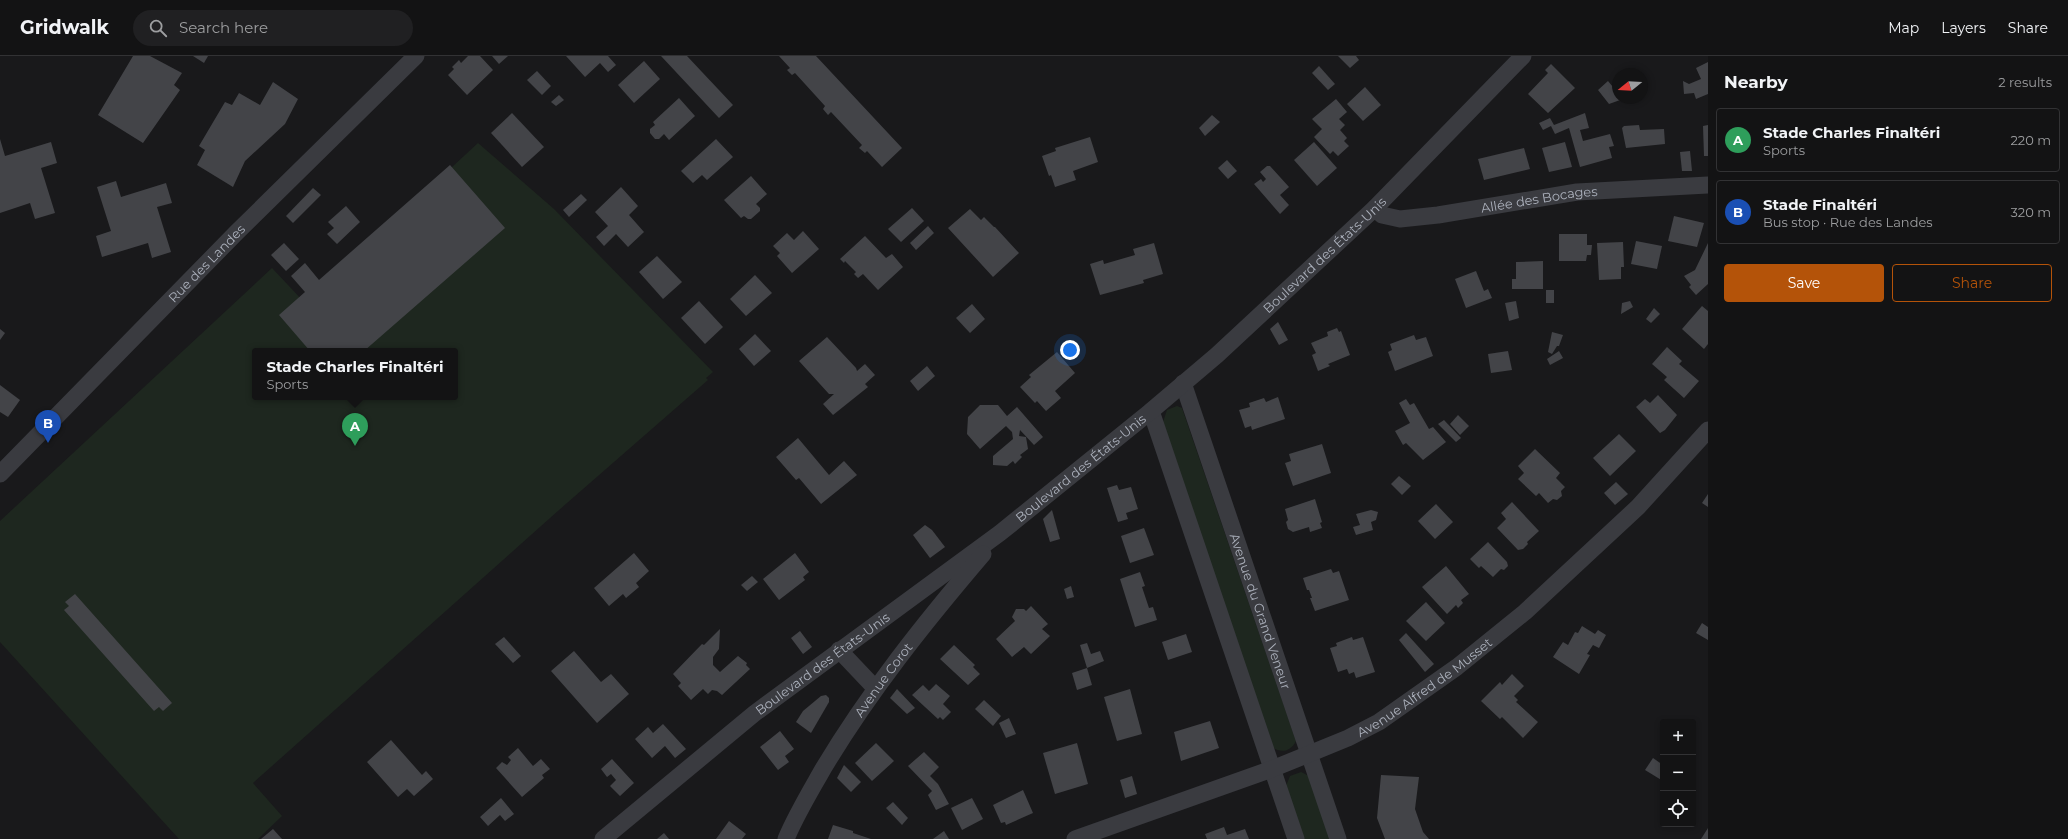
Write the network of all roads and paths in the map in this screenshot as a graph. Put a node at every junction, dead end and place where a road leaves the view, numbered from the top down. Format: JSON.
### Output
{"nodes":[{"id":1,"x":416,"y":56,"type":"edge"},
{"id":2,"x":1523,"y":56,"type":"edge"},
{"id":3,"x":1708,"y":185,"type":"edge"},
{"id":4,"x":1375,"y":208,"type":"junction"},
{"id":5,"x":1183,"y":383,"type":"junction"},
{"id":6,"x":1151,"y":411,"type":"junction"},
{"id":7,"x":1708,"y":430,"type":"edge"},
{"id":8,"x":0,"y":474,"type":"edge"},
{"id":9,"x":1000,"y":533,"type":"junction"},
{"id":10,"x":839,"y":650,"type":"junction"},
{"id":11,"x":876,"y":688,"type":"junction"},
{"id":12,"x":1309,"y":754,"type":"junction"},
{"id":13,"x":1272,"y":769,"type":"junction"},
{"id":14,"x":603,"y":839,"type":"edge"},
{"id":15,"x":786,"y":839,"type":"edge"},
{"id":16,"x":1075,"y":839,"type":"edge"},
{"id":17,"x":1296,"y":839,"type":"edge"},
{"id":18,"x":1338,"y":839,"type":"edge"}],
"edges":[{"from":1,"to":8,"type":"street","name":"Rue des Landes"},
{"from":2,"to":4,"type":"street","name":"Boulevard des États-Unis"},
{"from":3,"to":4,"type":"street","name":"Allée des Bocages"},
{"from":4,"to":5,"type":"street","name":"Boulevard des États-Unis"},
{"from":5,"to":6,"type":"street","name":"Boulevard des États-Unis"},
{"from":5,"to":12,"type":"street","name":"Avenue du Grand Veneur"},
{"from":6,"to":9,"type":"street","name":"Boulevard des États-Unis"},
{"from":6,"to":13,"type":"street"},
{"from":7,"to":12,"type":"street","name":"Avenue Alfred de Musset"},
{"from":9,"to":10,"type":"street","name":"Boulevard des États-Unis"},
{"from":9,"to":11,"type":"street","name":"Avenue Corot"},
{"from":10,"to":11,"type":"street"},
{"from":10,"to":14,"type":"street","name":"Boulevard des États-Unis"},
{"from":11,"to":15,"type":"street","name":"Avenue Corot"},
{"from":12,"to":13,"type":"street","name":"Avenue Alfred de Musset"},
{"from":12,"to":18,"type":"street","name":"Avenue du Grand Veneur"},
{"from":13,"to":16,"type":"street","name":"Avenue Alfred de Musset"},
{"from":13,"to":17,"type":"street"}]}
